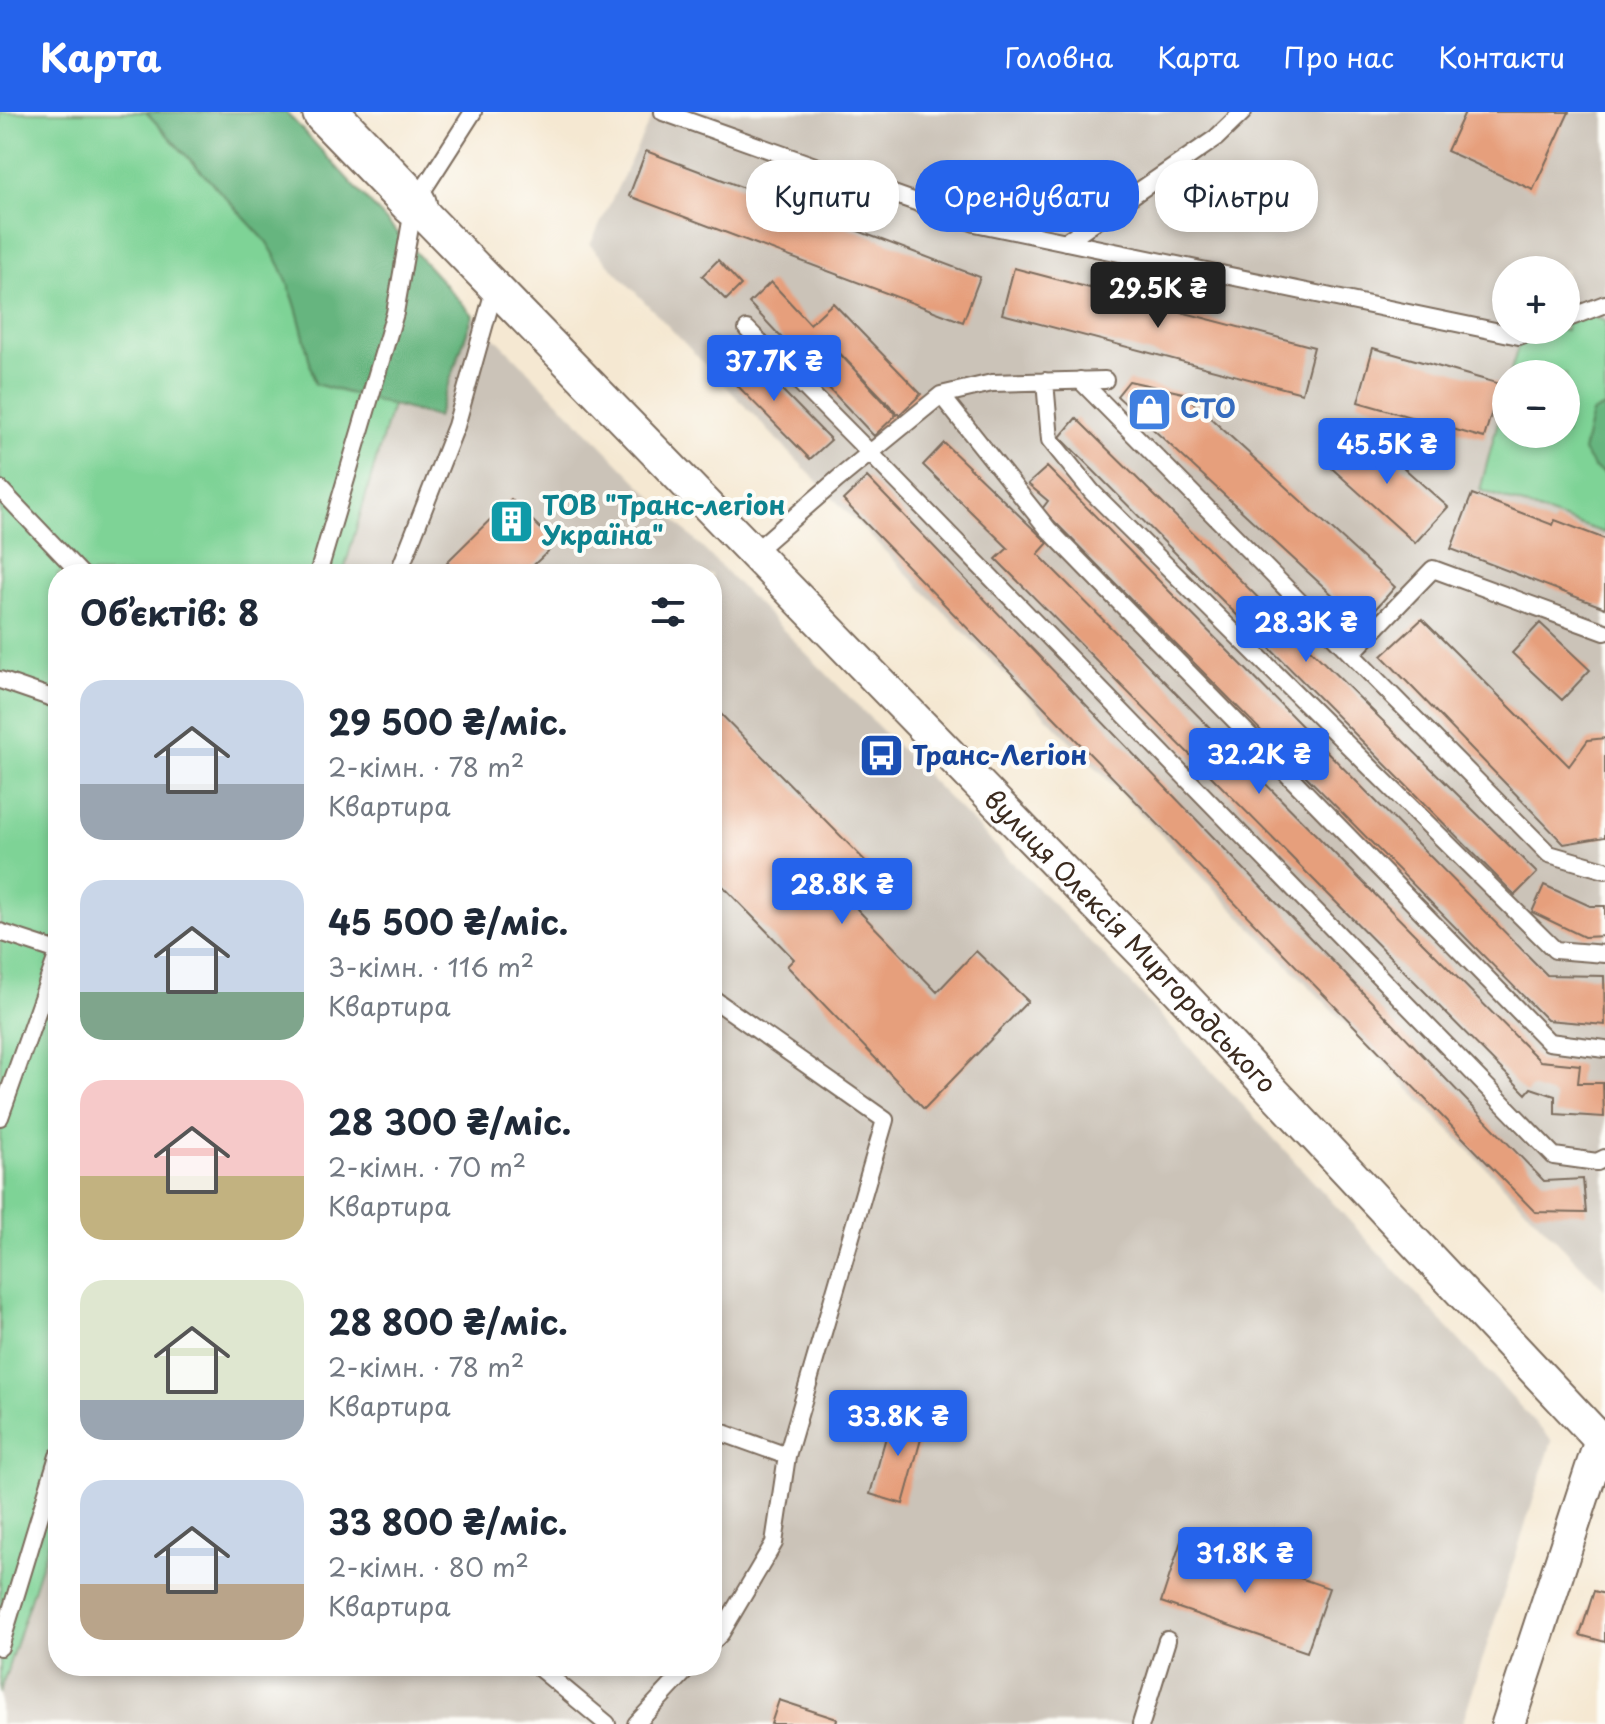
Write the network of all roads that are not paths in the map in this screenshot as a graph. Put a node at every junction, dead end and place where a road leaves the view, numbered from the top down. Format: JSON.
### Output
{"nodes":[{"id":1,"x":325,"y":112,"type":"edge"},
{"id":2,"x":473,"y":112,"type":"edge"},
{"id":3,"x":663,"y":112,"type":"edge"},
{"id":4,"x":1243,"y":112,"type":"edge"},
{"id":5,"x":414,"y":204,"type":"junction"},
{"id":6,"x":1065,"y":242,"type":"junction"},
{"id":7,"x":495,"y":287,"type":"junction"},
{"id":8,"x":1605,"y":304,"type":"edge"},
{"id":9,"x":1580,"y":314,"type":"edge"},
{"id":10,"x":747,"y":329,"type":"dead end"},
{"id":11,"x":1492,"y":330,"type":"edge"},
{"id":12,"x":1080,"y":380,"type":"junction"},
{"id":13,"x":1105,"y":380,"type":"dead end"},
{"id":14,"x":1045,"y":381,"type":"junction"},
{"id":15,"x":941,"y":395,"type":"junction"},
{"id":16,"x":871,"y":454,"type":"junction"},
{"id":17,"x":0,"y":489,"type":"edge"},
{"id":18,"x":753,"y":553,"type":"junction"},
{"id":19,"x":71,"y":564,"type":"edge"},
{"id":20,"x":321,"y":564,"type":"edge"},
{"id":21,"x":402,"y":564,"type":"edge"},
{"id":22,"x":1605,"y":632,"type":"edge"},
{"id":23,"x":1351,"y":654,"type":"junction"},
{"id":24,"x":0,"y":680,"type":"edge"},
{"id":25,"x":48,"y":697,"type":"edge"},
{"id":26,"x":1605,"y":870,"type":"edge"},
{"id":27,"x":0,"y":932,"type":"edge"},
{"id":28,"x":48,"y":949,"type":"edge"},
{"id":29,"x":1605,"y":954,"type":"edge"},
{"id":30,"x":48,"y":980,"type":"edge"},
{"id":31,"x":722,"y":1005,"type":"edge"},
{"id":32,"x":1605,"y":1049,"type":"edge"},
{"id":33,"x":0,"y":1117,"type":"edge"},
{"id":34,"x":1605,"y":1158,"type":"edge"},
{"id":35,"x":722,"y":1433,"type":"edge"},
{"id":36,"x":1604,"y":1438,"type":"edge"},
{"id":37,"x":787,"y":1456,"type":"junction"},
{"id":38,"x":48,"y":1489,"type":"edge"},
{"id":39,"x":722,"y":1631,"type":"edge"},
{"id":40,"x":1167,"y":1640,"type":"dead end"},
{"id":41,"x":0,"y":1647,"type":"edge"},
{"id":42,"x":549,"y":1676,"type":"edge"},
{"id":43,"x":681,"y":1676,"type":"edge"},
{"id":44,"x":607,"y":1724,"type":"edge"},
{"id":45,"x":636,"y":1724,"type":"edge"},
{"id":46,"x":1141,"y":1724,"type":"edge"},
{"id":47,"x":1508,"y":1724,"type":"edge"}],
"edges":[{"from":1,"to":5,"type":"street"},
{"from":2,"to":5,"type":"lane"},
{"from":3,"to":6,"type":"lane"},
{"from":4,"to":6,"type":"lane"},
{"from":5,"to":7,"type":"street","name":"вулиця Олексія Миргородського"},
{"from":5,"to":20,"type":"lane"},
{"from":6,"to":11,"type":"lane"},
{"from":7,"to":18,"type":"street","name":"вулиця Олексія Миргородського"},
{"from":7,"to":21,"type":"lane"},
{"from":8,"to":9,"type":"lane"},
{"from":10,"to":16,"type":"lane"},
{"from":12,"to":13,"type":"lane"},
{"from":12,"to":14,"type":"lane"},
{"from":12,"to":23,"type":"lane"},
{"from":14,"to":15,"type":"lane"},
{"from":14,"to":29,"type":"lane"},
{"from":15,"to":16,"type":"lane"},
{"from":15,"to":32,"type":"lane"},
{"from":16,"to":18,"type":"lane"},
{"from":16,"to":34,"type":"lane"},
{"from":17,"to":19,"type":"lane"},
{"from":18,"to":36,"type":"street","name":"вулиця Олексія Миргородського"},
{"from":22,"to":23,"type":"lane"},
{"from":23,"to":26,"type":"lane"},
{"from":24,"to":25,"type":"lane"},
{"from":27,"to":28,"type":"lane"},
{"from":30,"to":33,"type":"lane"},
{"from":31,"to":37,"type":"lane"},
{"from":35,"to":37,"type":"lane"},
{"from":36,"to":47,"type":"street"},
{"from":37,"to":39,"type":"lane"},
{"from":38,"to":41,"type":"lane"},
{"from":40,"to":46,"type":"lane"},
{"from":42,"to":44,"type":"lane"},
{"from":43,"to":45,"type":"lane"}]}
